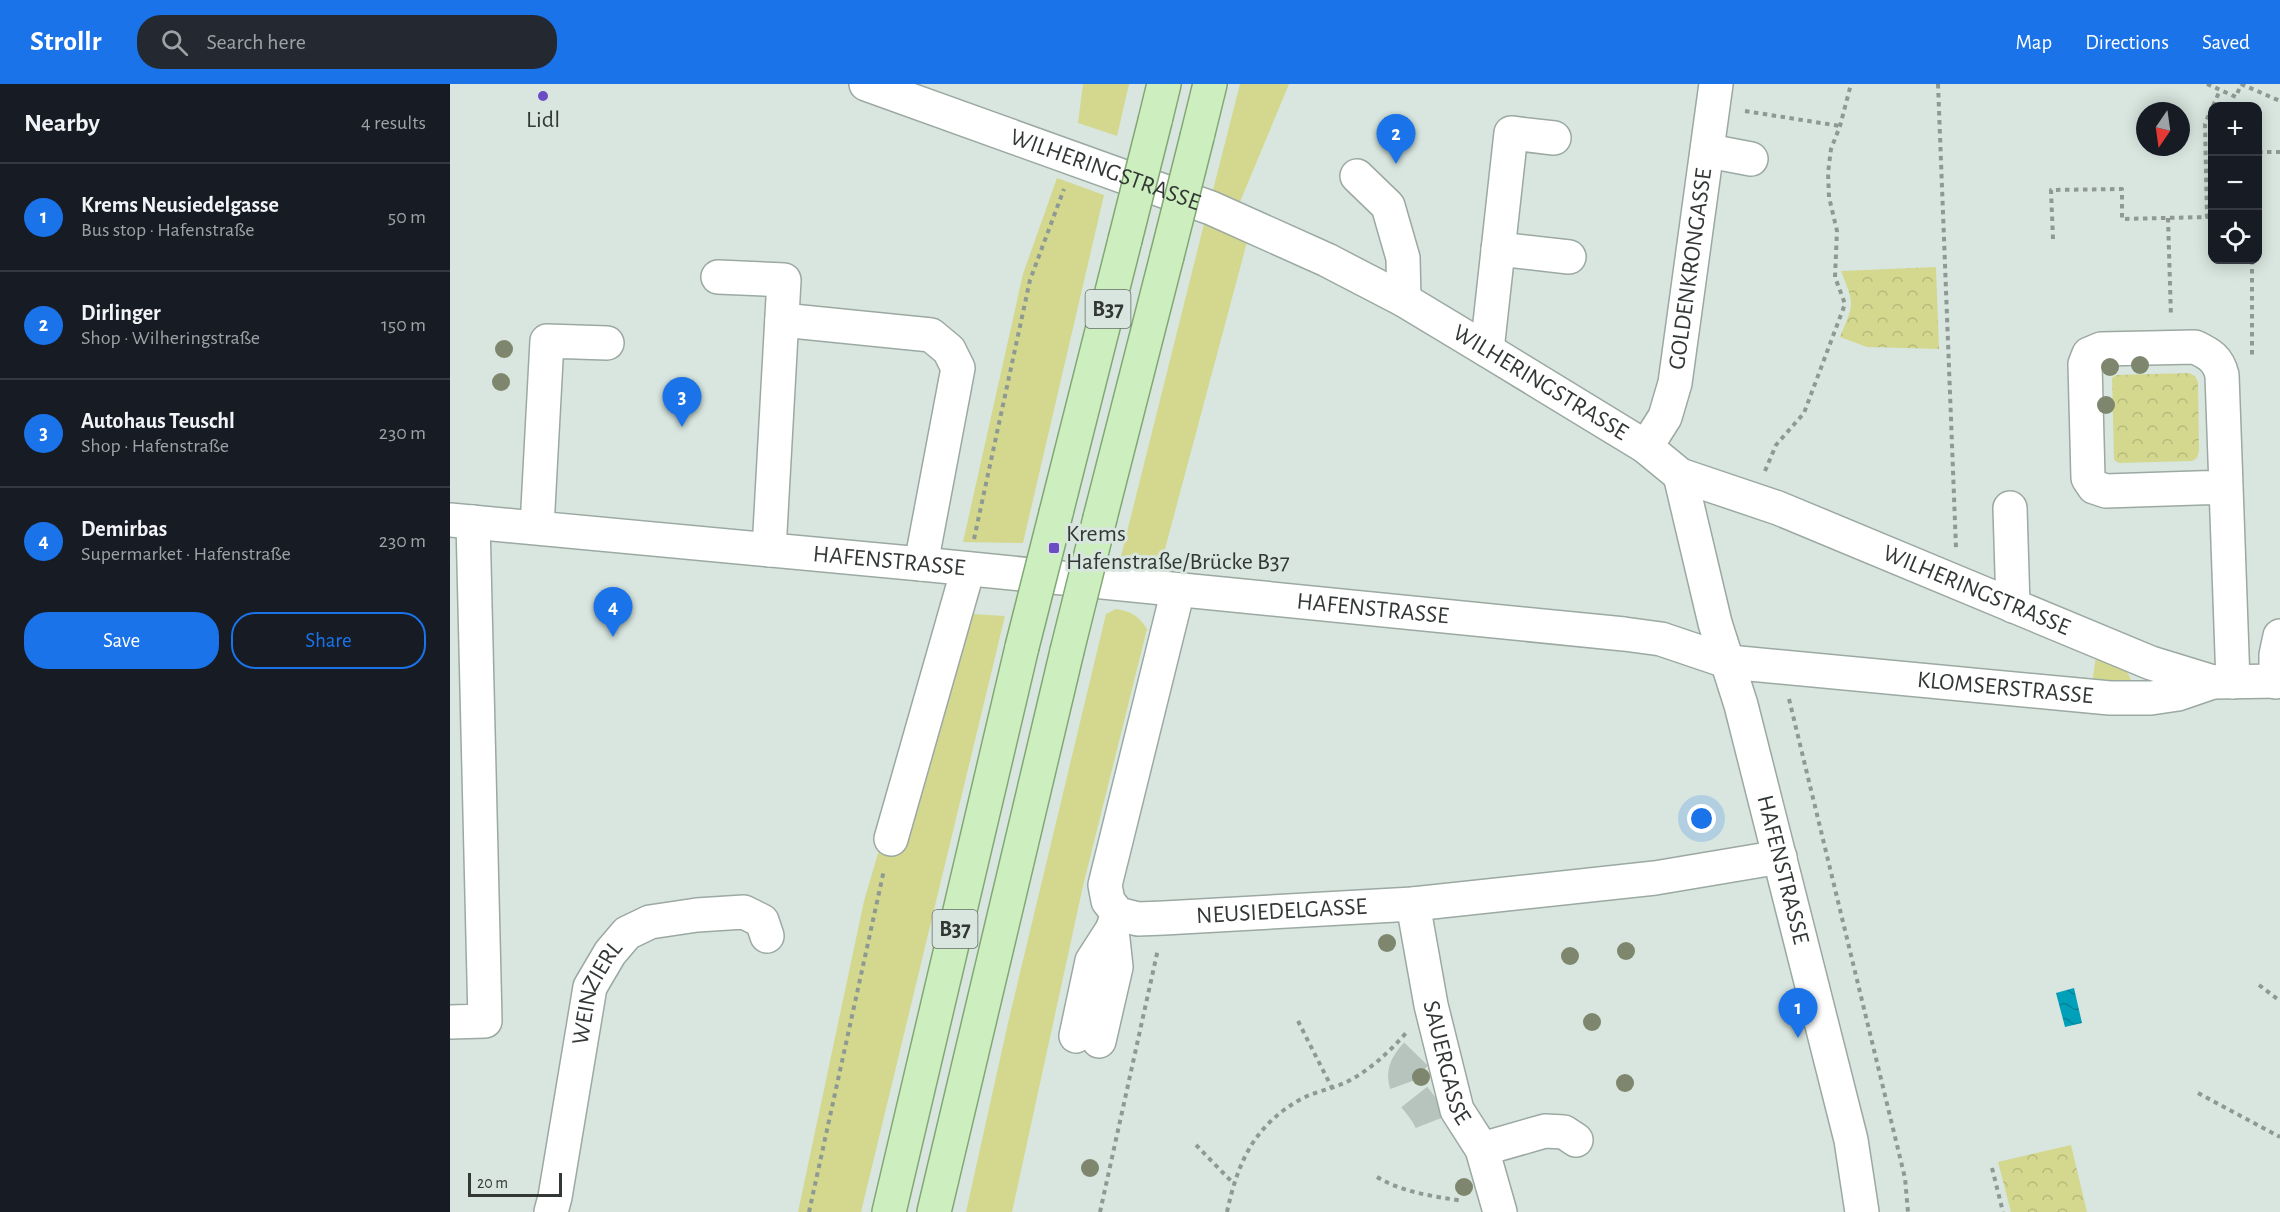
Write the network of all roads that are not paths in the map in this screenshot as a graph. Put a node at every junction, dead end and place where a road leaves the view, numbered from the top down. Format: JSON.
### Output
{"nodes":[{"id":1,"x":1164,"y":84,"type":"edge"},
{"id":2,"x":1210,"y":84,"type":"edge"},
{"id":3,"x":1716,"y":84,"type":"edge"},
{"id":4,"x":876,"y":86,"type":"edge"},
{"id":5,"x":1554,"y":138,"type":"dead end"},
{"id":6,"x":1708,"y":151,"type":"junction"},
{"id":7,"x":1751,"y":159,"type":"dead end"},
{"id":8,"x":1357,"y":176,"type":"dead end"},
{"id":9,"x":1498,"y":249,"type":"junction"},
{"id":10,"x":1569,"y":257,"type":"dead end"},
{"id":11,"x":718,"y":277,"type":"dead end"},
{"id":12,"x":1404,"y":300,"type":"junction"},
{"id":13,"x":782,"y":320,"type":"junction"},
{"id":14,"x":607,"y":343,"type":"dead end"},
{"id":15,"x":1487,"y":350,"type":"junction"},
{"id":16,"x":1646,"y":447,"type":"junction"},
{"id":17,"x":1680,"y":475,"type":"junction"},
{"id":18,"x":2226,"y":487,"type":"junction"},
{"id":19,"x":2010,"y":508,"type":"dead end"},
{"id":20,"x":461,"y":521,"type":"edge"},
{"id":21,"x":537,"y":527,"type":"junction"},
{"id":22,"x":769,"y":550,"type":"junction"},
{"id":23,"x":921,"y":564,"type":"junction"},
{"id":24,"x":968,"y":569,"type":"junction"},
{"id":25,"x":462,"y":586,"type":"edge"},
{"id":26,"x":1178,"y":590,"type":"junction"},
{"id":27,"x":2013,"y":606,"type":"junction"},
{"id":28,"x":2280,"y":636,"type":"edge"},
{"id":29,"x":1729,"y":662,"type":"junction"},
{"id":30,"x":2223,"y":682,"type":"junction"},
{"id":31,"x":2278,"y":682,"type":"edge"},
{"id":32,"x":891,"y":838,"type":"road end"},
{"id":33,"x":1780,"y":857,"type":"junction"},
{"id":34,"x":1413,"y":904,"type":"junction"},
{"id":35,"x":1114,"y":922,"type":"junction"},
{"id":36,"x":767,"y":936,"type":"dead end"},
{"id":37,"x":450,"y":1022,"type":"edge"},
{"id":38,"x":1087,"y":1038,"type":"dead end"},
{"id":39,"x":1576,"y":1140,"type":"dead end"},
{"id":40,"x":1482,"y":1149,"type":"junction"},
{"id":41,"x":1499,"y":1210,"type":"edge"},
{"id":42,"x":551,"y":1212,"type":"edge"},
{"id":43,"x":889,"y":1212,"type":"edge"},
{"id":44,"x":934,"y":1212,"type":"edge"},
{"id":45,"x":1862,"y":1212,"type":"edge"}],
"edges":[{"from":1,"to":43,"type":"main road","number":"B37","bridge":true},
{"from":2,"to":44,"type":"main road","number":"B37","bridge":true},
{"from":3,"to":6,"type":"street","name":"GOLDENKRONGASSE"},
{"from":4,"to":12,"type":"street","name":"WILHERINGSTRASSE"},
{"from":5,"to":9,"type":"street"},
{"from":6,"to":7,"type":"street"},
{"from":6,"to":16,"type":"street","name":"GOLDENKRONGASSE"},
{"from":8,"to":12,"type":"street"},
{"from":9,"to":10,"type":"street"},
{"from":9,"to":15,"type":"street"},
{"from":11,"to":13,"type":"street"},
{"from":12,"to":15,"type":"street","name":"WILHERINGSTRASSE"},
{"from":13,"to":22,"type":"street"},
{"from":13,"to":23,"type":"street"},
{"from":14,"to":21,"type":"street"},
{"from":15,"to":16,"type":"street","name":"WILHERINGSTRASSE"},
{"from":16,"to":17,"type":"street","name":"WILHERINGSTRASSE"},
{"from":17,"to":27,"type":"street","name":"WILHERINGSTRASSE"},
{"from":17,"to":29,"type":"street"},
{"from":18,"to":18,"type":"street"},
{"from":18,"to":30,"type":"street"},
{"from":19,"to":27,"type":"street"},
{"from":20,"to":21,"type":"street","name":"HAFENSTRASSE"},
{"from":20,"to":25,"type":"street"},
{"from":21,"to":22,"type":"street","name":"HAFENSTRASSE"},
{"from":22,"to":23,"type":"street","name":"HAFENSTRASSE"},
{"from":23,"to":24,"type":"street","name":"HAFENSTRASSE"},
{"from":24,"to":26,"type":"street","name":"HAFENSTRASSE"},
{"from":24,"to":32,"type":"street"},
{"from":25,"to":37,"type":"street"},
{"from":26,"to":29,"type":"street","name":"HAFENSTRASSE"},
{"from":26,"to":35,"type":"street"},
{"from":27,"to":30,"type":"street","name":"WILHERINGSTRASSE"},
{"from":28,"to":31,"type":"street"},
{"from":29,"to":30,"type":"street","name":"KLOMSERSTRASSE"},
{"from":29,"to":33,"type":"street","name":"HAFENSTRASSE"},
{"from":30,"to":31,"type":"street","name":"KLOMSERSTRASSE"},
{"from":33,"to":34,"type":"street","name":"NEUSIEDELGASSE"},
{"from":33,"to":45,"type":"street","name":"HAFENSTRASSE"},
{"from":34,"to":35,"type":"street","name":"NEUSIEDELGASSE"},
{"from":34,"to":40,"type":"street","name":"SAUERGASSE"},
{"from":35,"to":38,"type":"street"},
{"from":36,"to":42,"type":"street","name":"WEINZIERL"},
{"from":39,"to":40,"type":"street"},
{"from":40,"to":41,"type":"street","name":"SAUERGASSE"}]}
